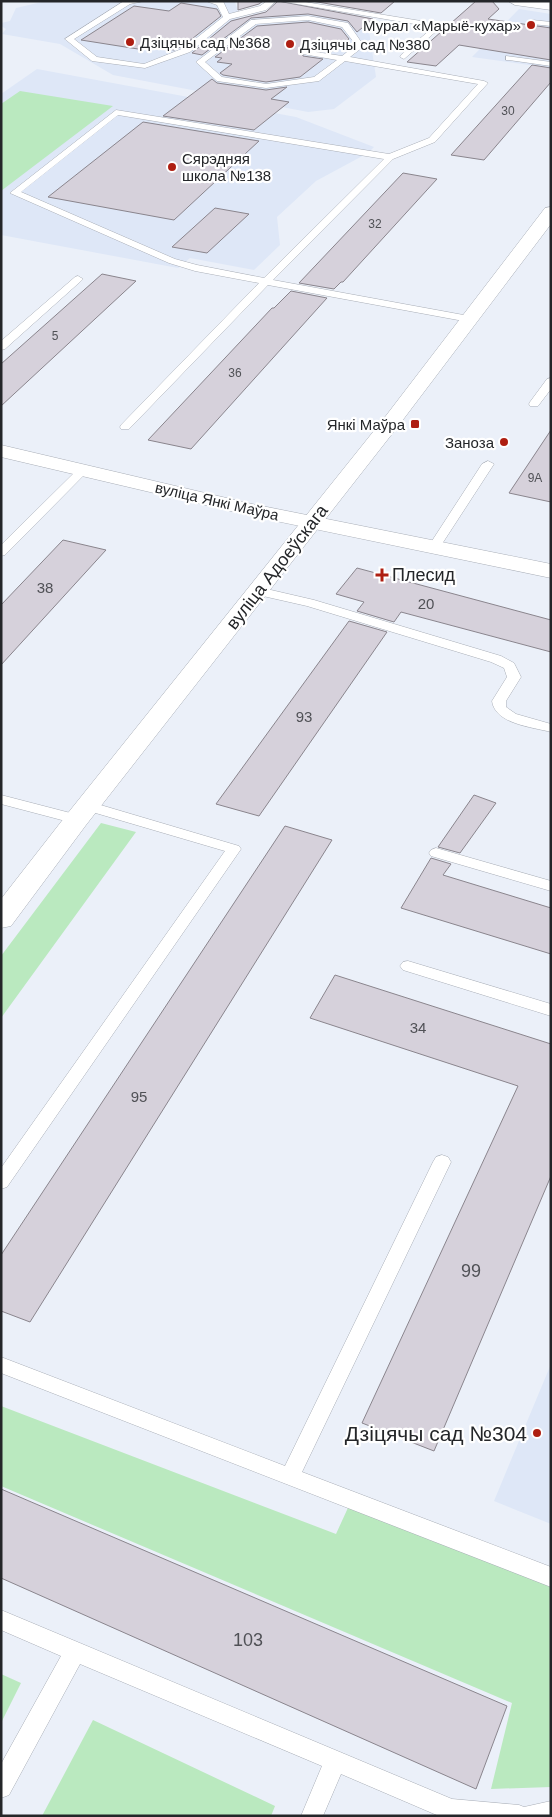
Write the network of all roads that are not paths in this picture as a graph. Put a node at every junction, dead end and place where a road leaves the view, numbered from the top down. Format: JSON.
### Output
{"nodes":[{"id":1,"x":140,"y":1,"type":"edge"},
{"id":2,"x":210,"y":1,"type":"edge"},
{"id":3,"x":272,"y":1,"type":"edge"},
{"id":4,"x":284,"y":1,"type":"edge"},
{"id":5,"x":515,"y":1,"type":"edge"},
{"id":6,"x":551,"y":6,"type":"edge"},
{"id":7,"x":227,"y":17,"type":"junction"},
{"id":8,"x":535,"y":22,"type":"dead end"},
{"id":9,"x":551,"y":24,"type":"edge"},
{"id":10,"x":306,"y":52,"type":"dead end"},
{"id":11,"x":404,"y":57,"type":"dead end"},
{"id":12,"x":508,"y":58,"type":"dead end"},
{"id":13,"x":345,"y":59,"type":"junction"},
{"id":14,"x":551,"y":64,"type":"edge"},
{"id":15,"x":390,"y":157,"type":"junction"},
{"id":16,"x":551,"y":212,"type":"edge"},
{"id":17,"x":78,"y":279,"type":"dead end"},
{"id":18,"x":267,"y":280,"type":"junction"},
{"id":19,"x":469,"y":319,"type":"junction"},
{"id":20,"x":1,"y":348,"type":"edge"},
{"id":21,"x":551,"y":381,"type":"edge"},
{"id":22,"x":534,"y":404,"type":"dead end"},
{"id":23,"x":124,"y":427,"type":"dead end"},
{"id":24,"x":1,"y":451,"type":"edge"},
{"id":25,"x":488,"y":464,"type":"dead end"},
{"id":26,"x":83,"y":470,"type":"junction"},
{"id":27,"x":312,"y":522,"type":"junction"},
{"id":28,"x":434,"y":547,"type":"junction"},
{"id":29,"x":2,"y":551,"type":"edge"},
{"id":30,"x":551,"y":571,"type":"edge"},
{"id":31,"x":258,"y":590,"type":"junction"},
{"id":32,"x":551,"y":728,"type":"edge"},
{"id":33,"x":1,"y":799,"type":"edge"},
{"id":34,"x":82,"y":812,"type":"junction"},
{"id":35,"x":436,"y":853,"type":"dead end"},
{"id":36,"x":551,"y":886,"type":"edge"},
{"id":37,"x":1,"y":919,"type":"edge"},
{"id":38,"x":408,"y":966,"type":"dead end"},
{"id":39,"x":551,"y":1010,"type":"edge"},
{"id":40,"x":442,"y":1162,"type":"dead end"},
{"id":41,"x":1,"y":1182,"type":"edge"},
{"id":42,"x":1,"y":1365,"type":"edge"},
{"id":43,"x":290,"y":1477,"type":"junction"},
{"id":44,"x":551,"y":1577,"type":"edge"},
{"id":45,"x":1,"y":1620,"type":"edge"},
{"id":46,"x":75,"y":1651,"type":"junction"},
{"id":47,"x":336,"y":1760,"type":"junction"},
{"id":48,"x":1,"y":1788,"type":"edge"},
{"id":49,"x":551,"y":1812,"type":"edge"},
{"id":50,"x":312,"y":1816,"type":"edge"},
{"id":51,"x":519,"y":1816,"type":"edge"},
{"id":52,"x":530,"y":1816,"type":"edge"}],
"edges":[{"from":1,"to":7,"type":"lane"},
{"from":2,"to":7,"type":"lane"},
{"from":3,"to":7,"type":"lane"},
{"from":4,"to":11,"type":"lane"},
{"from":5,"to":6,"type":"main road"},
{"from":8,"to":9,"type":"lane"},
{"from":10,"to":13,"type":"lane"},
{"from":12,"to":14,"type":"lane"},
{"from":13,"to":13,"type":"lane"},
{"from":13,"to":15,"type":"lane"},
{"from":15,"to":18,"type":"lane"},
{"from":15,"to":18,"type":"lane"},
{"from":16,"to":19,"type":"main road","name":"вуліца Адоеўскага"},
{"from":17,"to":20,"type":"lane"},
{"from":18,"to":19,"type":"lane"},
{"from":18,"to":23,"type":"lane"},
{"from":19,"to":27,"type":"main road","name":"вуліца Адоеўскага"},
{"from":21,"to":22,"type":"lane"},
{"from":24,"to":26,"type":"main road","name":"вуліца Янкі Маўра"},
{"from":25,"to":28,"type":"lane"},
{"from":26,"to":27,"type":"main road","name":"вуліца Янкі Маўра"},
{"from":26,"to":29,"type":"lane"},
{"from":27,"to":28,"type":"main road","name":"вуліца Янкі Маўра"},
{"from":27,"to":31,"type":"main road","name":"вуліца Адоеўскага"},
{"from":28,"to":30,"type":"main road","name":"вуліца Янкі Маўра"},
{"from":31,"to":32,"type":"lane"},
{"from":31,"to":34,"type":"main road","name":"вуліца Адоеўскага"},
{"from":33,"to":34,"type":"lane"},
{"from":34,"to":37,"type":"main road","name":"вуліца Адоеўскага"},
{"from":34,"to":41,"type":"lane"},
{"from":35,"to":36,"type":"lane"},
{"from":38,"to":39,"type":"lane"},
{"from":40,"to":43,"type":"lane"},
{"from":42,"to":43,"type":"lane"},
{"from":43,"to":44,"type":"lane"},
{"from":45,"to":46,"type":"lane"},
{"from":46,"to":47,"type":"lane"},
{"from":46,"to":48,"type":"lane"},
{"from":47,"to":50,"type":"lane"},
{"from":47,"to":51,"type":"lane"},
{"from":49,"to":52,"type":"lane"}]}
